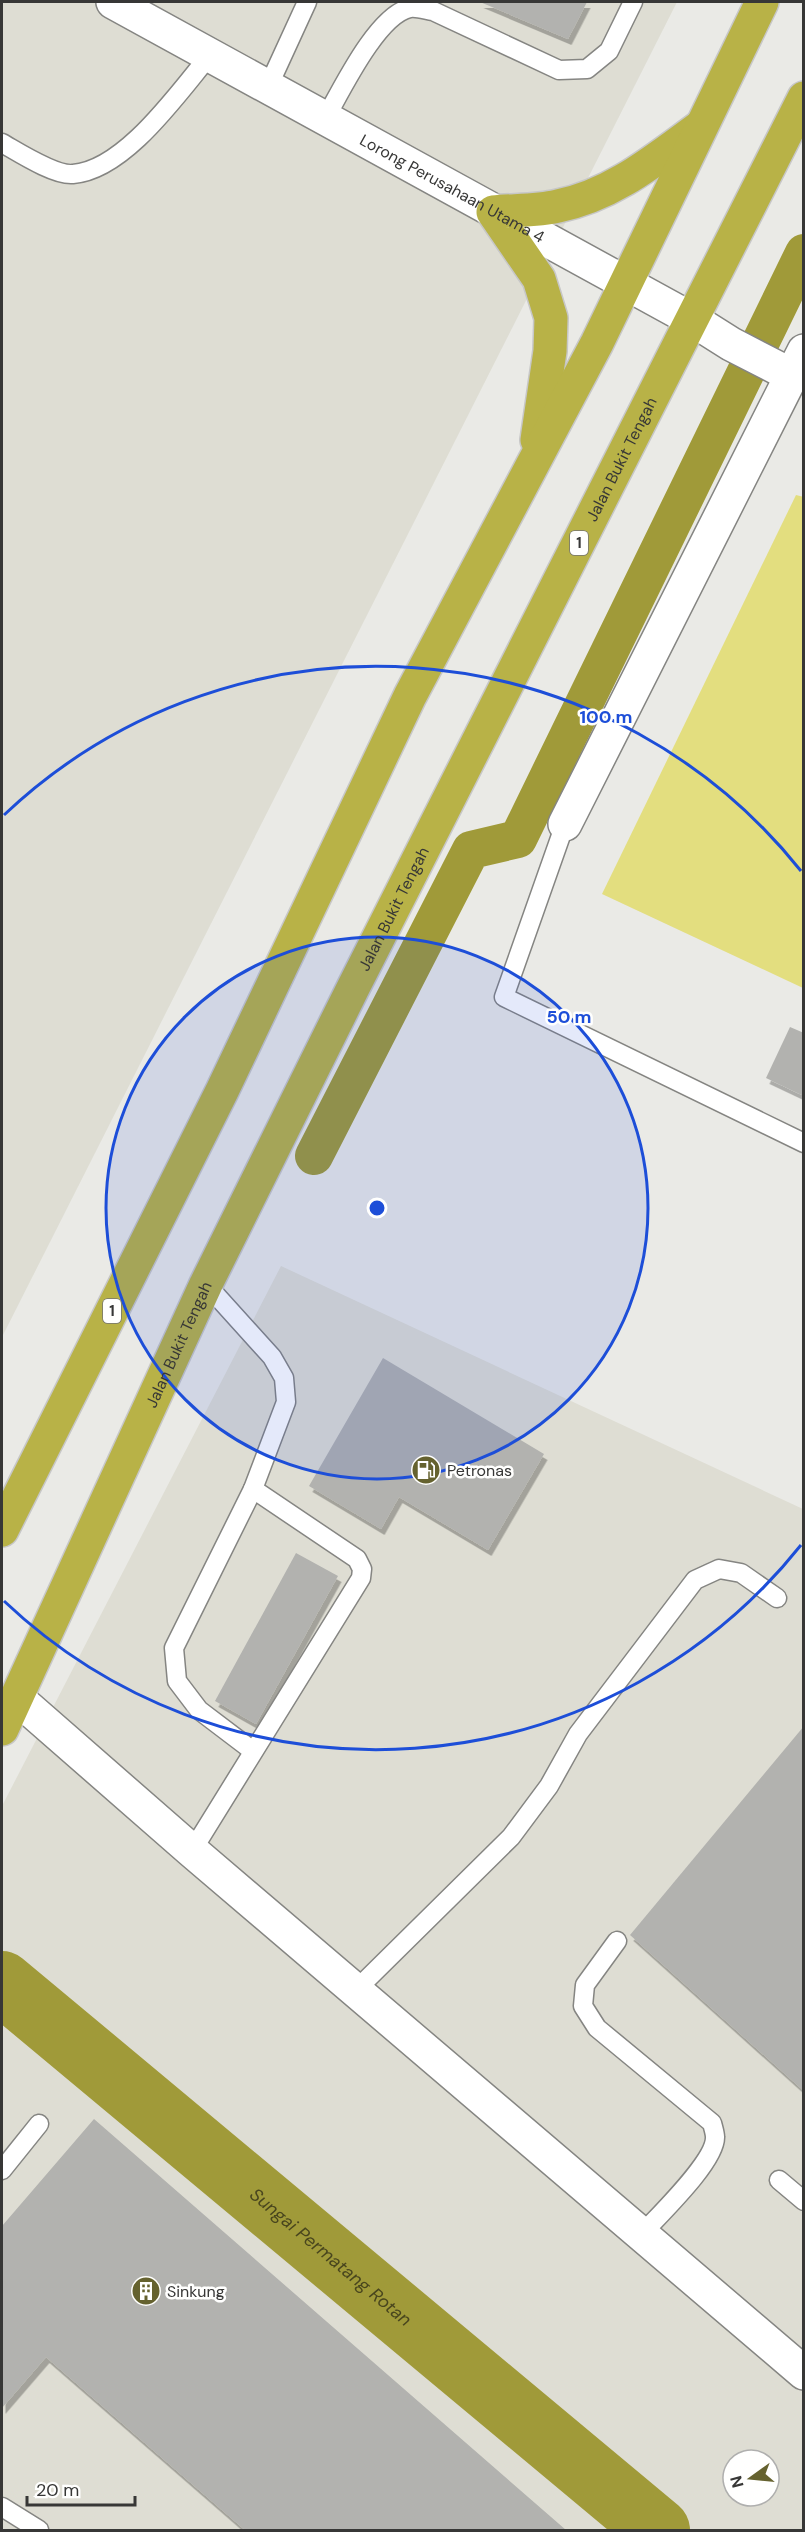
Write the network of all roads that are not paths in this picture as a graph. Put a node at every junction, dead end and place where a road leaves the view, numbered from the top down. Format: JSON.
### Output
{"nodes":[{"id":1,"x":113,"y":2,"type":"edge"},
{"id":2,"x":307,"y":2,"type":"edge"},
{"id":3,"x":633,"y":2,"type":"edge"},
{"id":4,"x":762,"y":2,"type":"edge"},
{"id":5,"x":210,"y":56,"type":"junction"},
{"id":6,"x":268,"y":87,"type":"junction"},
{"id":7,"x":804,"y":98,"type":"edge"},
{"id":8,"x":325,"y":119,"type":"junction"},
{"id":9,"x":703,"y":125,"type":"junction"},
{"id":10,"x":2,"y":143,"type":"edge"},
{"id":11,"x":493,"y":212,"type":"junction"},
{"id":12,"x":625,"y":285,"type":"junction"},
{"id":13,"x":693,"y":320,"type":"junction"},
{"id":14,"x":786,"y":362,"type":"edge"},
{"id":15,"x":534,"y":462,"type":"junction"},
{"id":16,"x":565,"y":824,"type":"joint"},
{"id":17,"x":804,"y":1143,"type":"edge"},
{"id":18,"x":206,"y":1284,"type":"junction"},
{"id":19,"x":252,"y":1489,"type":"junction"},
{"id":20,"x":2,"y":1530,"type":"edge"},
{"id":21,"x":777,"y":1598,"type":"dead end"},
{"id":22,"x":17,"y":1698,"type":"junction"},
{"id":23,"x":2,"y":1729,"type":"edge"},
{"id":24,"x":253,"y":1751,"type":"junction"},
{"id":25,"x":192,"y":1851,"type":"junction"},
{"id":26,"x":617,"y":1941,"type":"dead end"},
{"id":27,"x":356,"y":1990,"type":"junction"},
{"id":28,"x":39,"y":2124,"type":"dead end"},
{"id":29,"x":2,"y":2170,"type":"edge"},
{"id":30,"x":779,"y":2180,"type":"dead end"},
{"id":31,"x":804,"y":2201,"type":"edge"},
{"id":32,"x":642,"y":2234,"type":"junction"},
{"id":33,"x":804,"y":2373,"type":"edge"},
{"id":34,"x":2,"y":2507,"type":"edge"},
{"id":35,"x":39,"y":2530,"type":"edge"}],
"edges":[{"from":1,"to":5,"type":"street","name":"Lorong Perusahaan Utama 4"},
{"from":2,"to":6,"type":"lane"},
{"from":3,"to":8,"type":"lane"},
{"from":4,"to":9,"type":"highway","number":"1"},
{"from":5,"to":6,"type":"street","name":"Lorong Perusahaan Utama 4"},
{"from":5,"to":10,"type":"lane"},
{"from":6,"to":8,"type":"street","name":"Lorong Perusahaan Utama 4"},
{"from":7,"to":13,"type":"highway","name":"Jalan Bukit Tengah","number":"1"},
{"from":8,"to":11,"type":"street","name":"Lorong Perusahaan Utama 4"},
{"from":9,"to":11,"type":"highway"},
{"from":9,"to":12,"type":"highway","number":"1"},
{"from":11,"to":12,"type":"street","name":"Lorong Perusahaan Utama 4"},
{"from":11,"to":15,"type":"highway"},
{"from":12,"to":13,"type":"street","name":"Lorong Perusahaan Utama 4"},
{"from":12,"to":15,"type":"highway","number":"1"},
{"from":13,"to":14,"type":"street","name":"Lorong Perusahaan Utama 4"},
{"from":13,"to":18,"type":"highway","name":"Jalan Bukit Tengah","number":"1"},
{"from":14,"to":16,"type":"street"},
{"from":15,"to":20,"type":"highway","number":"1"},
{"from":16,"to":17,"type":"lane"},
{"from":18,"to":19,"type":"lane"},
{"from":18,"to":22,"type":"highway","name":"Jalan Bukit Tengah","number":"1"},
{"from":19,"to":24,"type":"lane"},
{"from":19,"to":24,"type":"lane"},
{"from":21,"to":27,"type":"lane"},
{"from":22,"to":23,"type":"highway","name":"Jalan Bukit Tengah","number":"1"},
{"from":22,"to":25,"type":"street"},
{"from":24,"to":25,"type":"lane"},
{"from":25,"to":27,"type":"street"},
{"from":26,"to":32,"type":"lane"},
{"from":27,"to":32,"type":"street"},
{"from":28,"to":29,"type":"lane"},
{"from":30,"to":31,"type":"lane"},
{"from":32,"to":33,"type":"street"},
{"from":34,"to":35,"type":"lane"}]}
